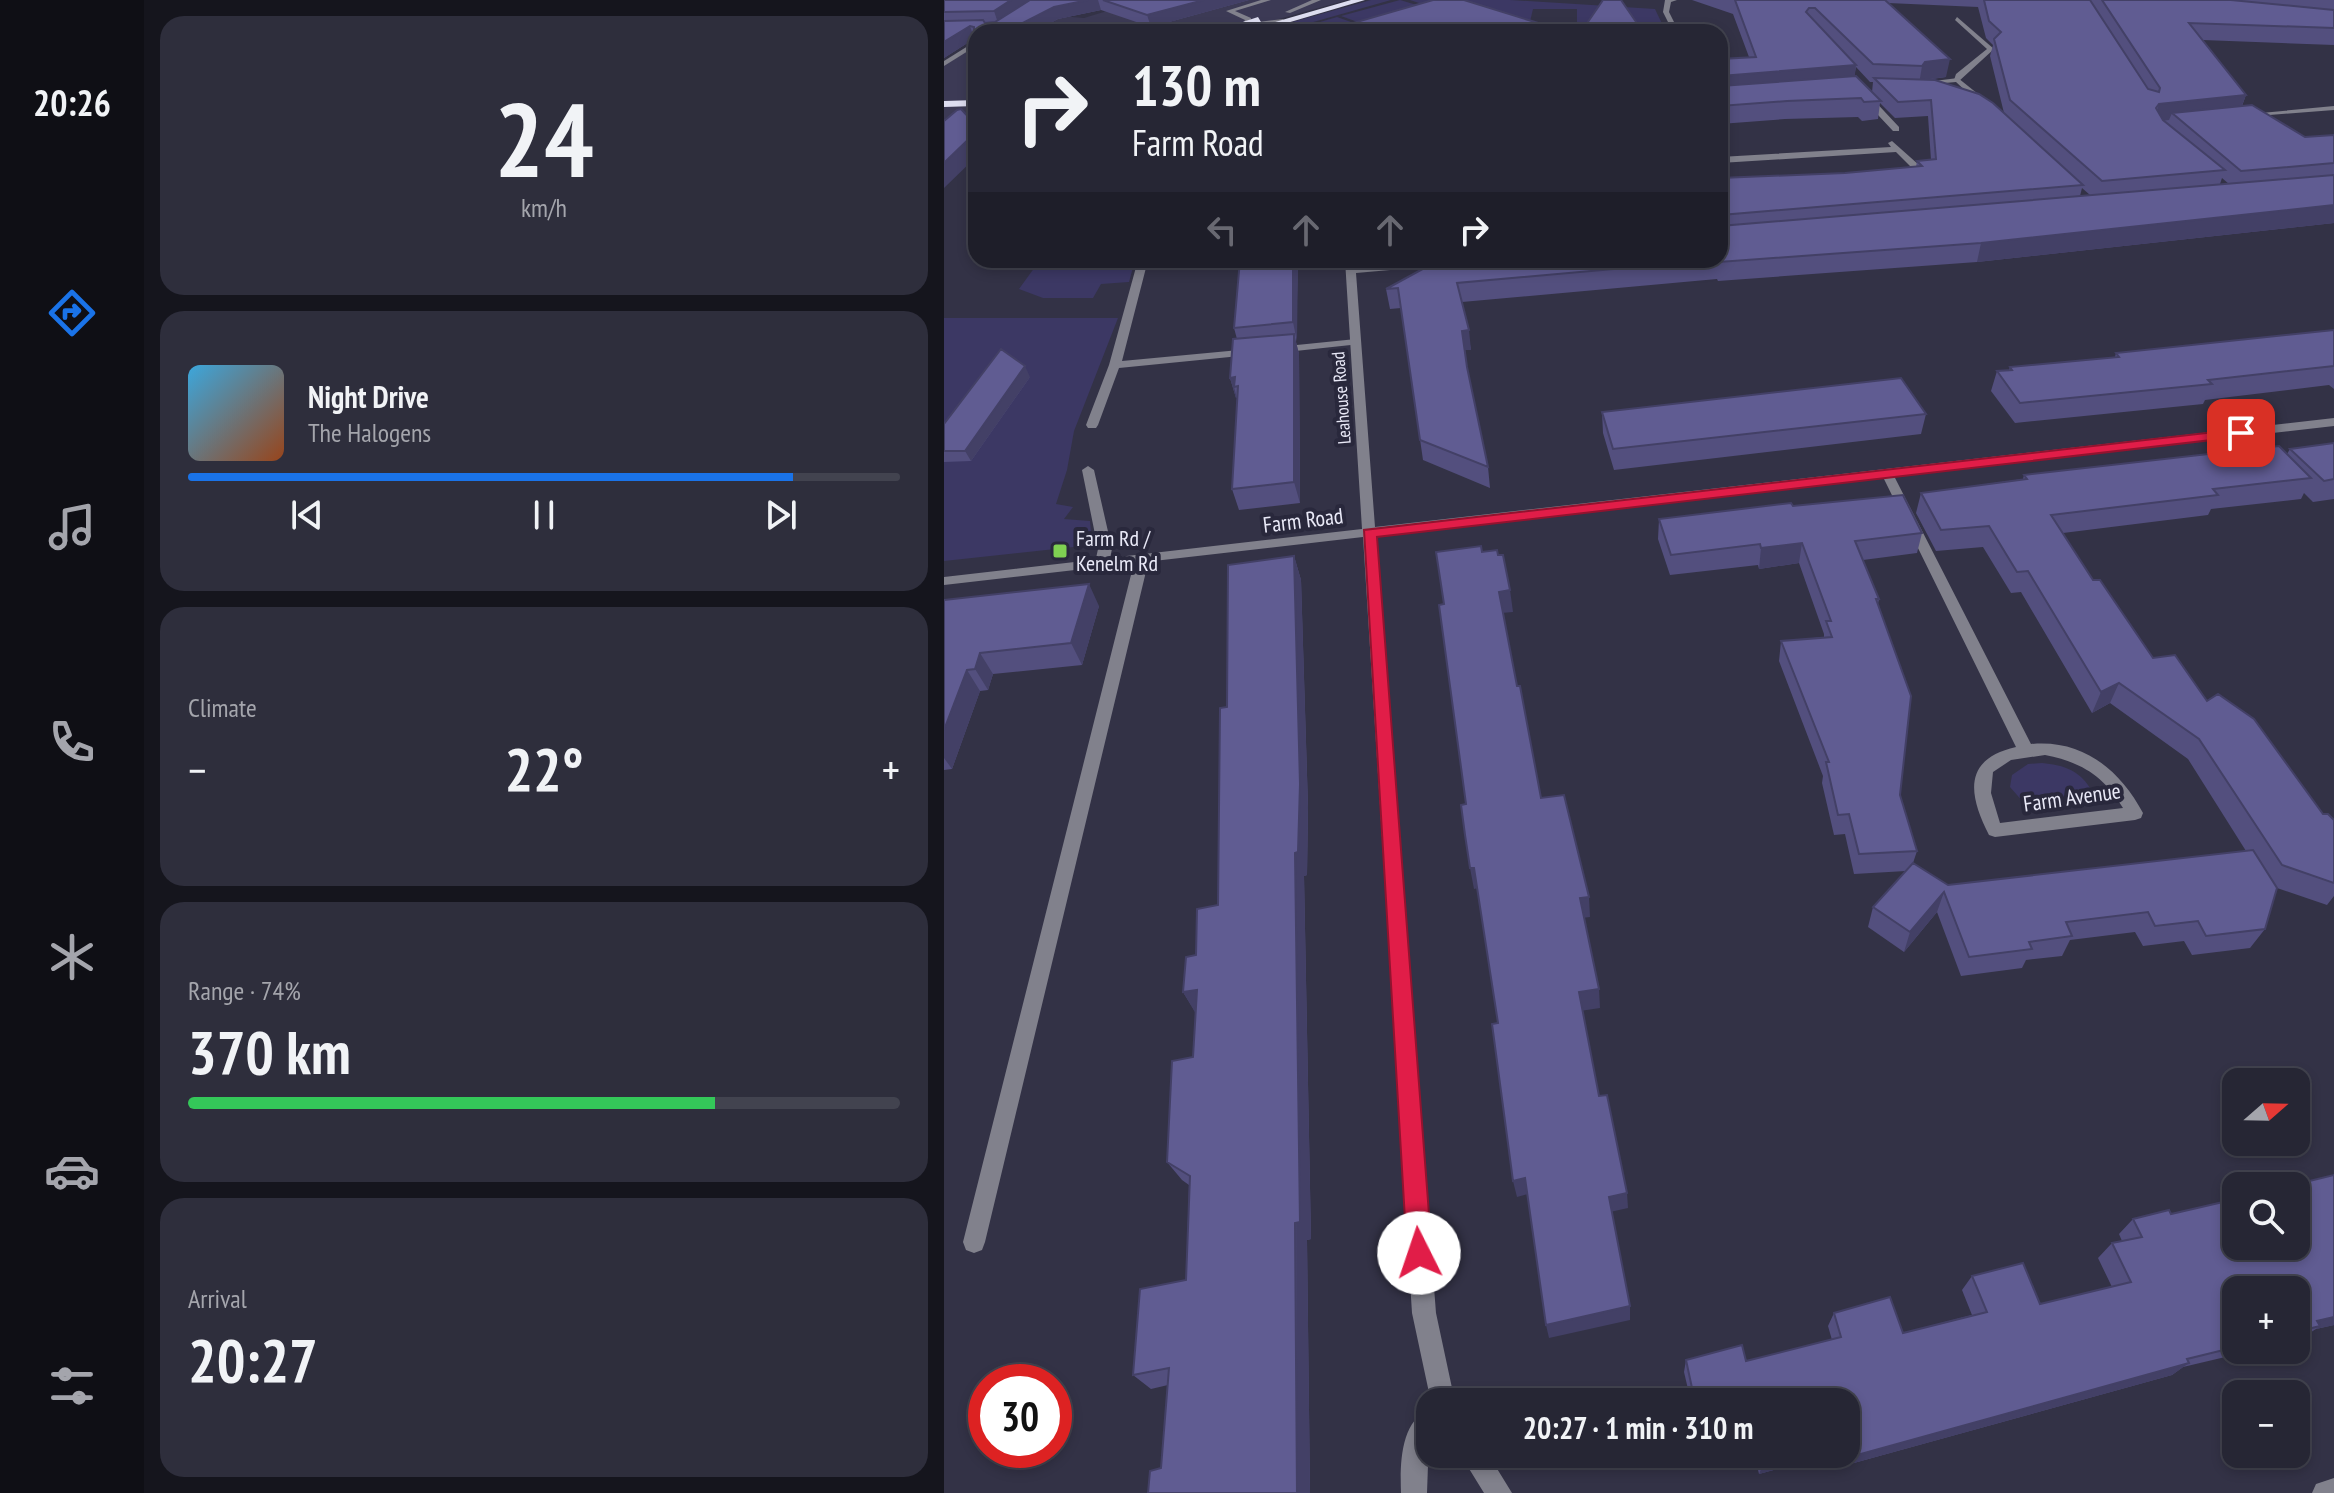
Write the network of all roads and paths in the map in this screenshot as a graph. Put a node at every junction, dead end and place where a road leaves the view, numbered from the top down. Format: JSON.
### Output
{"nodes":[{"id":1,"x":1268,"y":0,"type":"edge"},
{"id":2,"x":1310,"y":0,"type":"edge"},
{"id":3,"x":1318,"y":0,"type":"edge"},
{"id":4,"x":1331,"y":0,"type":"edge"},
{"id":5,"x":1361,"y":0,"type":"edge"},
{"id":6,"x":1674,"y":0,"type":"edge"},
{"id":7,"x":1286,"y":17,"type":"junction"},
{"id":8,"x":1957,"y":19,"type":"dead end"},
{"id":9,"x":1246,"y":24,"type":"edge"},
{"id":10,"x":1259,"y":24,"type":"edge"},
{"id":11,"x":1672,"y":24,"type":"edge"},
{"id":12,"x":968,"y":48,"type":"edge"},
{"id":13,"x":944,"y":64,"type":"edge"},
{"id":14,"x":1958,"y":80,"type":"junction"},
{"id":15,"x":1864,"y":89,"type":"edge"},
{"id":16,"x":1944,"y":93,"type":"edge"},
{"id":17,"x":1963,"y":98,"type":"edge"},
{"id":18,"x":944,"y":104,"type":"edge"},
{"id":19,"x":968,"y":104,"type":"edge"},
{"id":20,"x":968,"y":107,"type":"edge"},
{"id":21,"x":2334,"y":108,"type":"edge"},
{"id":22,"x":944,"y":115,"type":"edge"},
{"id":23,"x":2229,"y":116,"type":"edge"},
{"id":24,"x":968,"y":119,"type":"edge"},
{"id":25,"x":944,"y":127,"type":"edge"},
{"id":26,"x":1896,"y":129,"type":"dead end"},
{"id":27,"x":1728,"y":159,"type":"edge"},
{"id":28,"x":1916,"y":167,"type":"edge"},
{"id":29,"x":1141,"y":268,"type":"edge"},
{"id":30,"x":1351,"y":268,"type":"edge"},
{"id":31,"x":1356,"y":342,"type":"junction"},
{"id":32,"x":1115,"y":365,"type":"junction"},
{"id":33,"x":2334,"y":422,"type":"edge"},
{"id":34,"x":1092,"y":425,"type":"dead end"},
{"id":35,"x":1088,"y":470,"type":"dead end"},
{"id":36,"x":1887,"y":474,"type":"junction"},
{"id":37,"x":1369,"y":533,"type":"junction"},
{"id":38,"x":1142,"y":559,"type":"junction"},
{"id":39,"x":1102,"y":563,"type":"junction"},
{"id":40,"x":944,"y":581,"type":"edge"},
{"id":41,"x":2026,"y":750,"type":"junction"},
{"id":42,"x":974,"y":1242,"type":"dead end"},
{"id":43,"x":1440,"y":1388,"type":"edge"},
{"id":44,"x":1416,"y":1456,"type":"edge"},
{"id":45,"x":1482,"y":1468,"type":"edge"},
{"id":46,"x":2334,"y":1491,"type":"edge"},
{"id":47,"x":1414,"y":1493,"type":"edge"},
{"id":48,"x":1499,"y":1493,"type":"edge"},
{"id":49,"x":2325,"y":1493,"type":"edge"}],
"edges":[{"from":1,"to":9,"type":"street"},
{"from":2,"to":3,"type":"street"},
{"from":2,"to":7,"type":"street"},
{"from":4,"to":7,"type":"highway"},
{"from":5,"to":7,"type":"highway"},
{"from":6,"to":11,"type":"street"},
{"from":7,"to":10,"type":"highway"},
{"from":8,"to":14,"type":"street"},
{"from":12,"to":13,"type":"street"},
{"from":14,"to":16,"type":"street"},
{"from":14,"to":17,"type":"street"},
{"from":15,"to":26,"type":"street"},
{"from":18,"to":19,"type":"highway"},
{"from":20,"to":22,"type":"highway"},
{"from":21,"to":23,"type":"street"},
{"from":24,"to":25,"type":"highway"},
{"from":27,"to":28,"type":"street"},
{"from":29,"to":32,"type":"street"},
{"from":30,"to":31,"type":"street","name":"Leahouse Road"},
{"from":31,"to":32,"type":"street"},
{"from":31,"to":37,"type":"street","name":"Leahouse Road"},
{"from":32,"to":34,"type":"street"},
{"from":33,"to":36,"type":"street","name":"Farm Road"},
{"from":35,"to":39,"type":"street"},
{"from":36,"to":37,"type":"street","name":"Farm Road"},
{"from":36,"to":41,"type":"street"},
{"from":37,"to":38,"type":"street","name":"Farm Road"},
{"from":37,"to":43,"type":"street","name":"Leahouse Road"},
{"from":38,"to":39,"type":"street","name":"Farm Road"},
{"from":38,"to":42,"type":"street"},
{"from":39,"to":40,"type":"street","name":"Farm Road"},
{"from":41,"to":41,"type":"street","name":"Farm Avenue"},
{"from":44,"to":47,"type":"street"},
{"from":45,"to":48,"type":"street"},
{"from":46,"to":49,"type":"street"}]}
